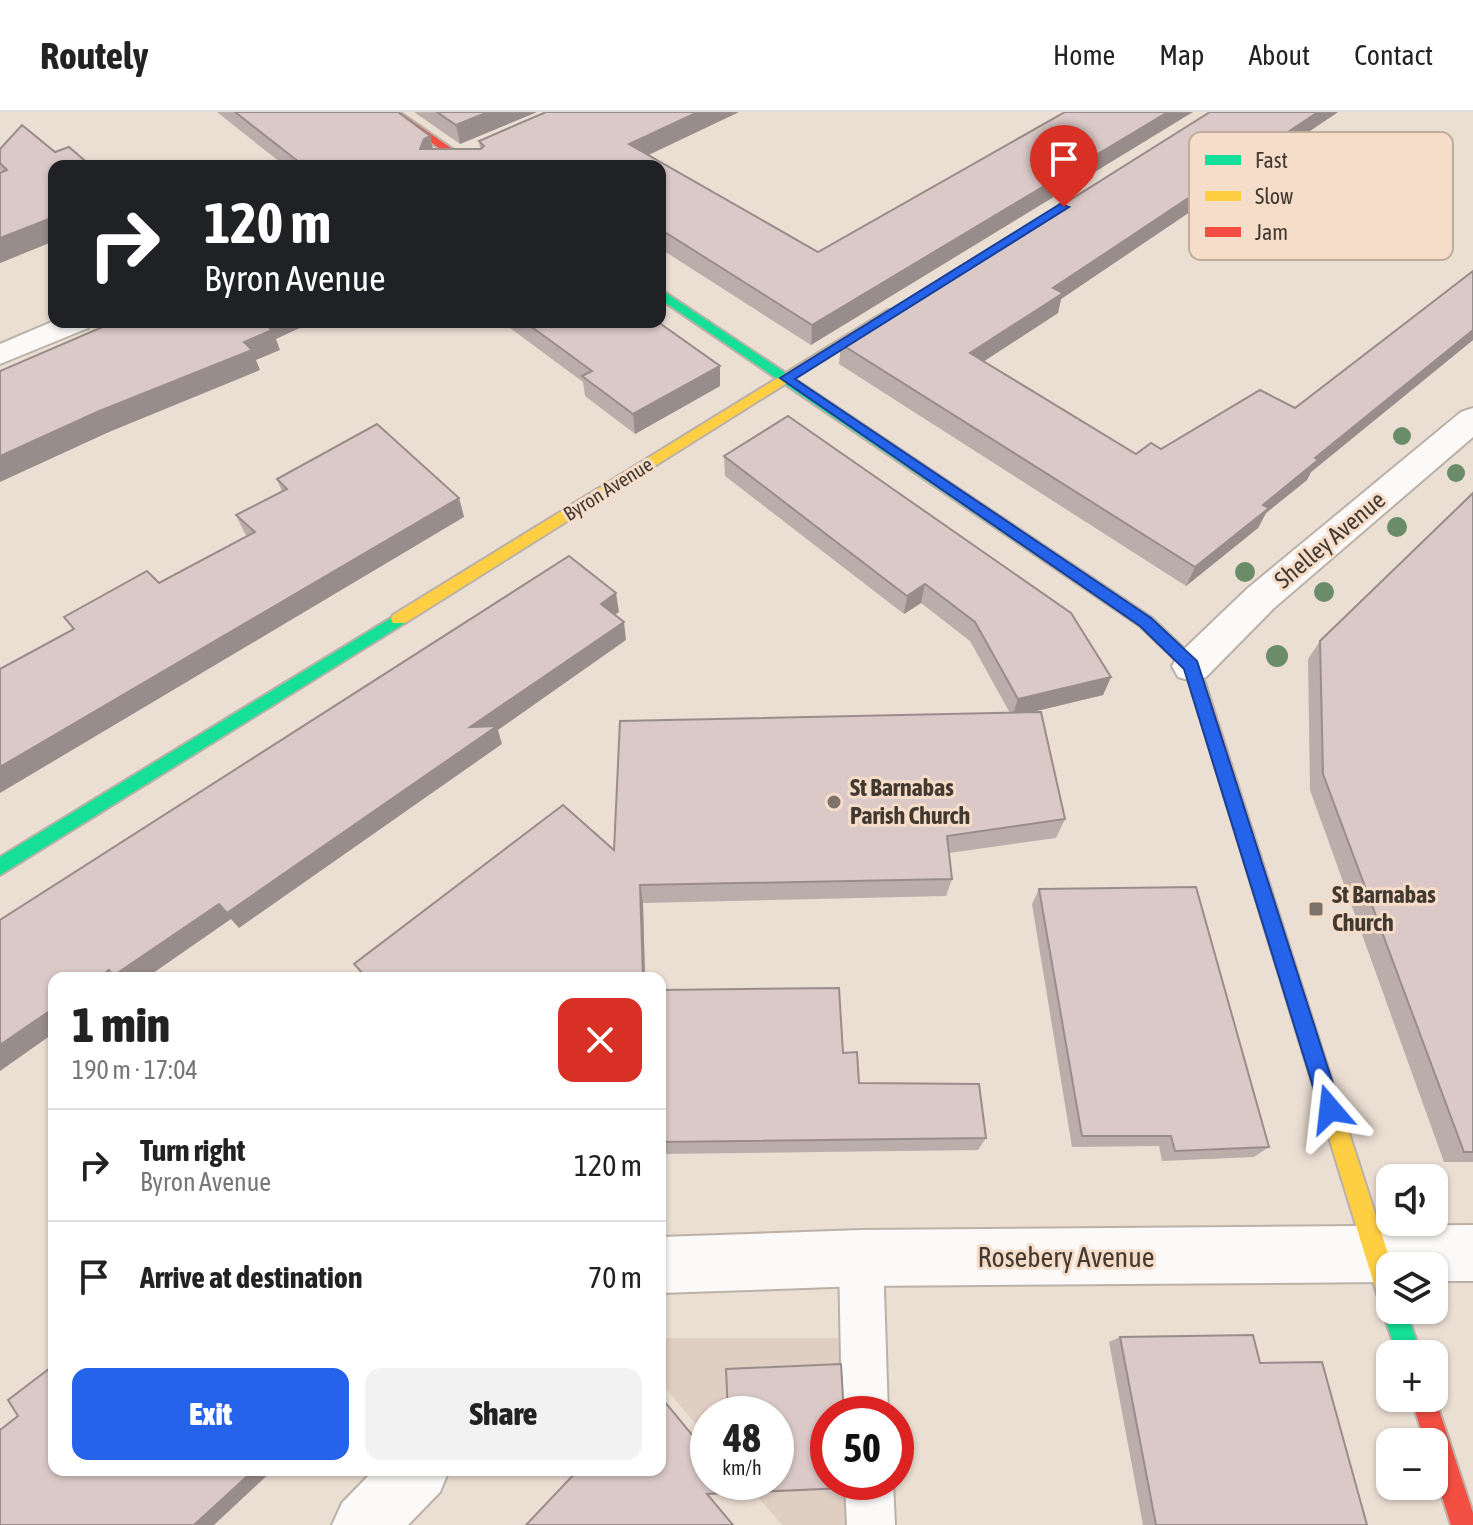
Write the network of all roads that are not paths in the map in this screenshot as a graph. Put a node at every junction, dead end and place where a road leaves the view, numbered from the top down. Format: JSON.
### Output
{"nodes":[{"id":1,"x":392,"y":112,"type":"edge"},
{"id":2,"x":464,"y":159,"type":"edge"},
{"id":3,"x":666,"y":297,"type":"edge"},
{"id":4,"x":908,"y":303,"type":"edge"},
{"id":5,"x":63,"y":328,"type":"edge"},
{"id":6,"x":0,"y":355,"type":"edge"},
{"id":7,"x":786,"y":378,"type":"junction"},
{"id":8,"x":1473,"y":419,"type":"edge"},
{"id":9,"x":1192,"y":666,"type":"junction"},
{"id":10,"x":0,"y":867,"type":"edge"},
{"id":11,"x":1473,"y":1253,"type":"edge"},
{"id":12,"x":1376,"y":1255,"type":"edge"},
{"id":13,"x":861,"y":1258,"type":"junction"},
{"id":14,"x":1448,"y":1260,"type":"edge"},
{"id":15,"x":666,"y":1265,"type":"edge"},
{"id":16,"x":1376,"y":1277,"type":"edge"},
{"id":17,"x":865,"y":1396,"type":"edge"},
{"id":18,"x":1428,"y":1412,"type":"edge"},
{"id":19,"x":412,"y":1476,"type":"edge"},
{"id":20,"x":870,"y":1500,"type":"edge"},
{"id":21,"x":364,"y":1525,"type":"edge"},
{"id":22,"x":871,"y":1525,"type":"edge"},
{"id":23,"x":1464,"y":1525,"type":"edge"}],
"edges":[{"from":1,"to":2,"type":"main road"},
{"from":3,"to":7,"type":"main road"},
{"from":4,"to":7,"type":"main road","name":"Byron Avenue"},
{"from":5,"to":6,"type":"street"},
{"from":7,"to":9,"type":"main road"},
{"from":7,"to":10,"type":"main road","name":"Byron Avenue"},
{"from":8,"to":9,"type":"street","name":"Shelley Avenue"},
{"from":9,"to":12,"type":"main road"},
{"from":11,"to":14,"type":"street","name":"Rosebery Avenue"},
{"from":13,"to":15,"type":"street","name":"Rosebery Avenue"},
{"from":13,"to":16,"type":"street","name":"Rosebery Avenue"},
{"from":13,"to":17,"type":"lane"},
{"from":18,"to":23,"type":"main road"},
{"from":19,"to":21,"type":"street"},
{"from":20,"to":22,"type":"lane"}]}
